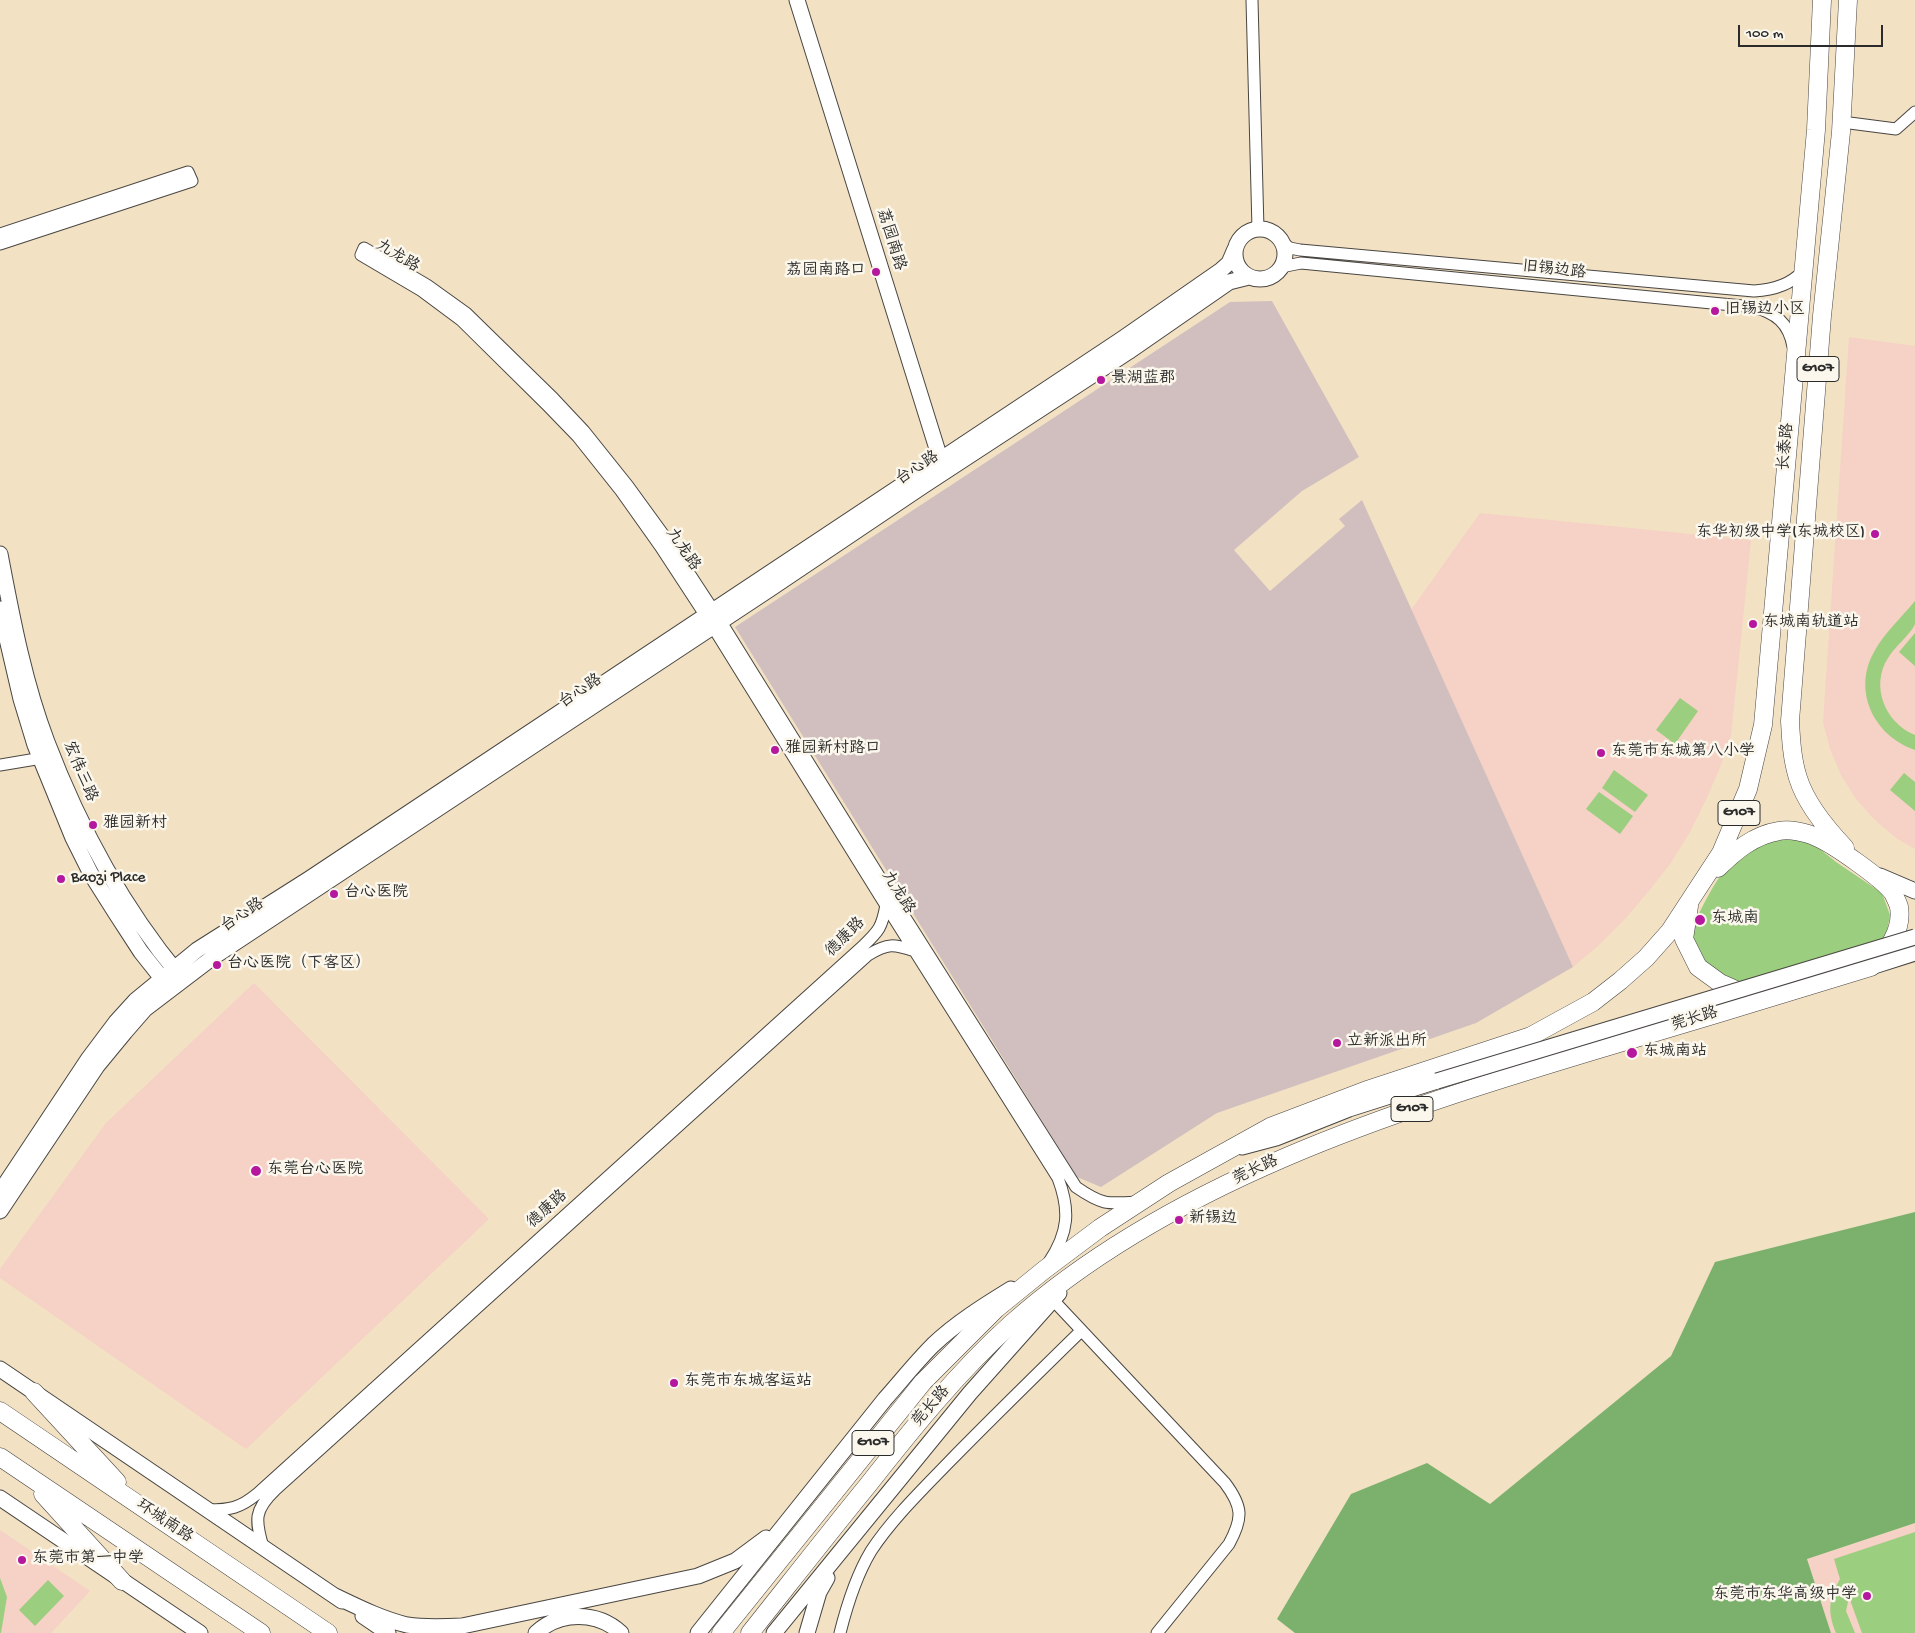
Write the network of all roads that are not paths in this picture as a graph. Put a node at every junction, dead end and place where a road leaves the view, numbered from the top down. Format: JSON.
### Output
{"nodes":[{"id":1,"x":797,"y":0,"type":"edge"},
{"id":2,"x":806,"y":0,"type":"edge"},
{"id":3,"x":1252,"y":0,"type":"edge"},
{"id":4,"x":1822,"y":0,"type":"edge"},
{"id":5,"x":1848,"y":0,"type":"edge"},
{"id":6,"x":807,"y":17,"type":"junction"},
{"id":7,"x":1915,"y":112,"type":"edge"},
{"id":8,"x":1842,"y":122,"type":"junction"},
{"id":9,"x":1258,"y":229,"type":"junction"},
{"id":10,"x":0,"y":234,"type":"edge"},
{"id":11,"x":1282,"y":243,"type":"junction"},
{"id":12,"x":0,"y":244,"type":"edge"},
{"id":13,"x":1235,"y":250,"type":"junction"},
{"id":14,"x":1281,"y":267,"type":"junction"},
{"id":15,"x":1802,"y":272,"type":"junction"},
{"id":16,"x":1249,"y":277,"type":"junction"},
{"id":17,"x":1794,"y":357,"type":"junction"},
{"id":18,"x":947,"y":464,"type":"junction"},
{"id":19,"x":0,"y":554,"type":"edge"},
{"id":20,"x":0,"y":609,"type":"edge"},
{"id":21,"x":713,"y":619,"type":"junction"},
{"id":22,"x":47,"y":757,"type":"junction"},
{"id":23,"x":0,"y":765,"type":"edge"},
{"id":24,"x":1861,"y":865,"type":"junction"},
{"id":25,"x":1703,"y":882,"type":"junction"},
{"id":26,"x":1915,"y":891,"type":"edge"},
{"id":27,"x":1690,"y":903,"type":"junction"},
{"id":28,"x":886,"y":905,"type":"junction"},
{"id":29,"x":1915,"y":937,"type":"edge"},
{"id":30,"x":915,"y":951,"type":"junction"},
{"id":31,"x":1915,"y":953,"type":"edge"},
{"id":32,"x":1871,"y":967,"type":"junction"},
{"id":33,"x":172,"y":979,"type":"junction"},
{"id":34,"x":1772,"y":998,"type":"junction"},
{"id":35,"x":1224,"y":1151,"type":"junction"},
{"id":36,"x":0,"y":1192,"type":"edge"},
{"id":37,"x":1137,"y":1202,"type":"junction"},
{"id":38,"x":0,"y":1211,"type":"edge"},
{"id":39,"x":1044,"y":1270,"type":"junction"},
{"id":40,"x":1075,"y":1274,"type":"junction"},
{"id":41,"x":1053,"y":1300,"type":"junction"},
{"id":42,"x":1081,"y":1331,"type":"junction"},
{"id":43,"x":0,"y":1369,"type":"edge"},
{"id":44,"x":34,"y":1392,"type":"junction"},
{"id":45,"x":0,"y":1411,"type":"edge"},
{"id":46,"x":0,"y":1457,"type":"edge"},
{"id":47,"x":24,"y":1473,"type":"junction"},
{"id":48,"x":0,"y":1498,"type":"edge"},
{"id":49,"x":137,"y":1504,"type":"junction"},
{"id":50,"x":208,"y":1510,"type":"junction"},
{"id":51,"x":791,"y":1518,"type":"junction"},
{"id":52,"x":263,"y":1547,"type":"junction"},
{"id":53,"x":840,"y":1553,"type":"junction"},
{"id":54,"x":122,"y":1581,"type":"junction"},
{"id":55,"x":335,"y":1596,"type":"junction"},
{"id":56,"x":200,"y":1633,"type":"edge"},
{"id":57,"x":260,"y":1633,"type":"edge"},
{"id":58,"x":328,"y":1633,"type":"edge"},
{"id":59,"x":388,"y":1633,"type":"edge"},
{"id":60,"x":536,"y":1633,"type":"edge"},
{"id":61,"x":621,"y":1633,"type":"edge"},
{"id":62,"x":698,"y":1633,"type":"edge"},
{"id":63,"x":721,"y":1633,"type":"edge"},
{"id":64,"x":750,"y":1633,"type":"edge"},
{"id":65,"x":774,"y":1633,"type":"edge"},
{"id":66,"x":807,"y":1633,"type":"edge"},
{"id":67,"x":840,"y":1633,"type":"edge"},
{"id":68,"x":1157,"y":1633,"type":"edge"}],
"edges":[{"from":1,"to":6,"type":"main road"},
{"from":2,"to":6,"type":"main road"},
{"from":3,"to":9,"type":"street"},
{"from":4,"to":15,"type":"highway","name":"长泰路","number":"G107"},
{"from":5,"to":8,"type":"highway","name":"长泰路","number":"G107"},
{"from":6,"to":18,"type":"main road","name":"荔园南路"},
{"from":7,"to":8,"type":"street"},
{"from":8,"to":24,"type":"highway","name":"长泰路","number":"G107"},
{"from":9,"to":11,"type":"main road"},
{"from":9,"to":13,"type":"main road"},
{"from":10,"to":12,"type":"street"},
{"from":11,"to":14,"type":"main road"},
{"from":11,"to":15,"type":"street","name":"旧锡边路"},
{"from":13,"to":16,"type":"main road"},
{"from":13,"to":18,"type":"main road","name":"台心路"},
{"from":14,"to":16,"type":"main road"},
{"from":14,"to":17,"type":"street","name":"旧锡边路"},
{"from":15,"to":17,"type":"highway","name":"长泰路","number":"G107"},
{"from":16,"to":18,"type":"main road","name":"台心路"},
{"from":17,"to":25,"type":"highway","name":"长泰路","number":"G107"},
{"from":18,"to":21,"type":"main road","name":"台心路"},
{"from":19,"to":22,"type":"main road","name":"宏伟三路"},
{"from":20,"to":22,"type":"main road","name":"宏伟三路"},
{"from":21,"to":21,"type":"street","name":"九龙路"},
{"from":21,"to":28,"type":"street","name":"九龙路"},
{"from":21,"to":33,"type":"main road","name":"台心路"},
{"from":21,"to":37,"type":"street","name":"九龙路"},
{"from":22,"to":23,"type":"street"},
{"from":22,"to":33,"type":"main road","name":"宏伟三路"},
{"from":24,"to":25,"type":"highway"},
{"from":24,"to":26,"type":"main road"},
{"from":24,"to":32,"type":"highway","number":"G107"},
{"from":25,"to":27,"type":"highway","name":"莞长路","number":"G107"},
{"from":27,"to":34,"type":"highway"},
{"from":27,"to":35,"type":"highway","name":"莞长路","number":"G107"},
{"from":28,"to":30,"type":"street","name":"九龙路"},
{"from":28,"to":50,"type":"street","name":"德康路"},
{"from":29,"to":35,"type":"main road","name":"莞长路","bridge":true},
{"from":30,"to":39,"type":"street","name":"九龙路"},
{"from":30,"to":52,"type":"street","name":"德康路"},
{"from":31,"to":32,"type":"main road","name":"莞长路"},
{"from":32,"to":34,"type":"highway","name":"莞长路","number":"G107"},
{"from":33,"to":36,"type":"main road","name":"台心路"},
{"from":33,"to":38,"type":"main road","name":"台心路"},
{"from":34,"to":40,"type":"highway","name":"莞长路","number":"G107"},
{"from":35,"to":37,"type":"highway","name":"莞长路","number":"G107"},
{"from":37,"to":39,"type":"highway","name":"莞长路","number":"G107"},
{"from":39,"to":51,"type":"main road"},
{"from":39,"to":63,"type":"highway","name":"莞长路","number":"G107"},
{"from":40,"to":41,"type":"main road"},
{"from":40,"to":64,"type":"highway","name":"莞长路","number":"G107"},
{"from":41,"to":42,"type":"street"},
{"from":41,"to":53,"type":"main road"},
{"from":42,"to":67,"type":"street"},
{"from":42,"to":68,"type":"street"},
{"from":43,"to":44,"type":"main road"},
{"from":44,"to":49,"type":"highway"},
{"from":44,"to":50,"type":"main road"},
{"from":45,"to":49,"type":"highway","name":"环城南路"},
{"from":46,"to":47,"type":"highway"},
{"from":47,"to":54,"type":"highway"},
{"from":47,"to":57,"type":"highway"},
{"from":48,"to":54,"type":"main road"},
{"from":49,"to":58,"type":"highway","name":"环城南路"},
{"from":50,"to":52,"type":"main road"},
{"from":51,"to":55,"type":"main road"},
{"from":51,"to":62,"type":"main road"},
{"from":52,"to":55,"type":"main road"},
{"from":53,"to":65,"type":"main road"},
{"from":53,"to":66,"type":"main road"},
{"from":54,"to":56,"type":"main road"},
{"from":55,"to":59,"type":"main road"},
{"from":60,"to":61,"type":"main road"}]}
